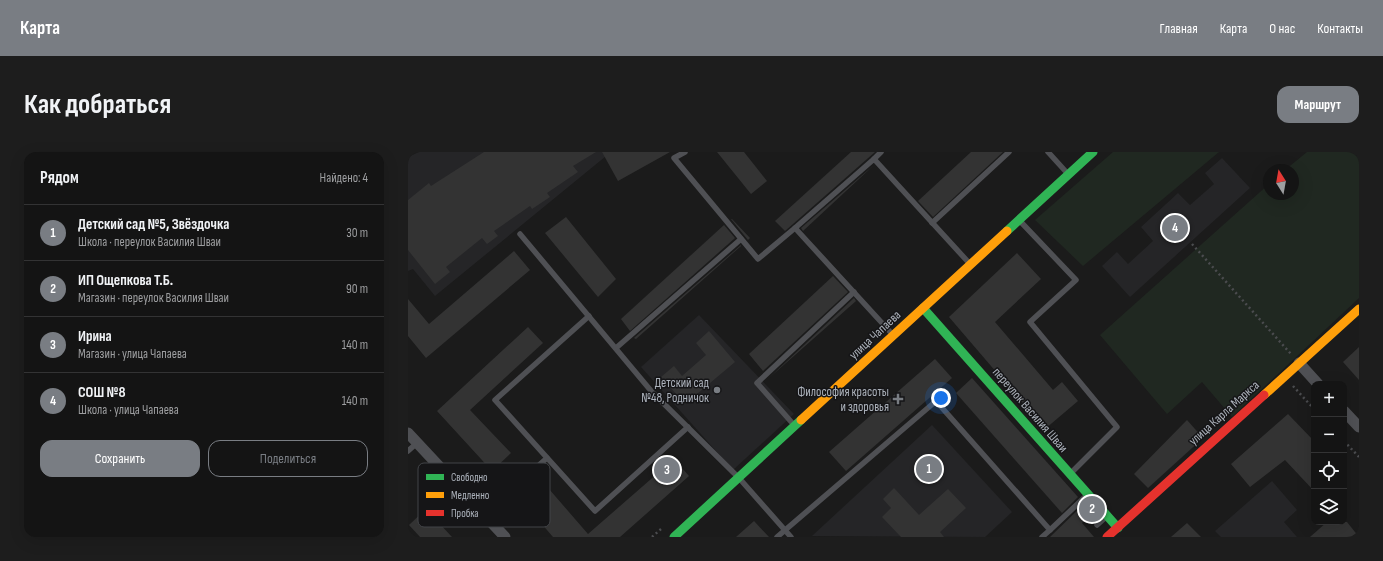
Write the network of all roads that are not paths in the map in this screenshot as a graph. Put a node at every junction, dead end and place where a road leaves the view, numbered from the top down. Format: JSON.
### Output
{"nodes":[{"id":1,"x":672,"y":152,"type":"edge"},
{"id":2,"x":685,"y":152,"type":"edge"},
{"id":3,"x":881,"y":152,"type":"edge"},
{"id":4,"x":1009,"y":152,"type":"edge"},
{"id":5,"x":1048,"y":152,"type":"edge"},
{"id":6,"x":1093,"y":152,"type":"edge"},
{"id":7,"x":674,"y":158,"type":"junction"},
{"id":8,"x":874,"y":160,"type":"junction"},
{"id":9,"x":1068,"y":175,"type":"junction"},
{"id":10,"x":1019,"y":220,"type":"junction"},
{"id":11,"x":932,"y":223,"type":"junction"},
{"id":12,"x":795,"y":228,"type":"junction"},
{"id":13,"x":520,"y":234,"type":"dead end"},
{"id":14,"x":741,"y":239,"type":"junction"},
{"id":15,"x":971,"y":265,"type":"junction"},
{"id":16,"x":854,"y":292,"type":"junction"},
{"id":17,"x":923,"y":308,"type":"junction"},
{"id":18,"x":1359,"y":309,"type":"edge"},
{"id":19,"x":589,"y":316,"type":"junction"},
{"id":20,"x":893,"y":336,"type":"junction"},
{"id":21,"x":616,"y":348,"type":"junction"},
{"id":22,"x":1299,"y":363,"type":"junction"},
{"id":23,"x":1315,"y":381,"type":"edge"},
{"id":24,"x":1347,"y":414,"type":"edge"},
{"id":25,"x":795,"y":426,"type":"junction"},
{"id":26,"x":688,"y":427,"type":"junction"},
{"id":27,"x":1359,"y":427,"type":"edge"},
{"id":28,"x":408,"y":433,"type":"edge"},
{"id":29,"x":417,"y":443,"type":"junction"},
{"id":30,"x":408,"y":451,"type":"edge"},
{"id":31,"x":547,"y":458,"type":"junction"},
{"id":32,"x":436,"y":463,"type":"edge"},
{"id":33,"x":541,"y":463,"type":"edge"},
{"id":34,"x":1070,"y":475,"type":"junction"},
{"id":35,"x":739,"y":478,"type":"junction"},
{"id":36,"x":1087,"y":494,"type":"junction"},
{"id":37,"x":1107,"y":516,"type":"junction"},
{"id":38,"x":1097,"y":525,"type":"dead end"},
{"id":39,"x":496,"y":527,"type":"edge"},
{"id":40,"x":1118,"y":528,"type":"junction"},
{"id":41,"x":785,"y":530,"type":"junction"},
{"id":42,"x":1050,"y":530,"type":"junction"},
{"id":43,"x":505,"y":537,"type":"edge"},
{"id":44,"x":674,"y":537,"type":"edge"},
{"id":45,"x":777,"y":537,"type":"edge"},
{"id":46,"x":791,"y":537,"type":"edge"},
{"id":47,"x":1042,"y":537,"type":"edge"},
{"id":48,"x":1107,"y":537,"type":"edge"}],
"edges":[{"from":1,"to":7,"type":"lane"},
{"from":2,"to":7,"type":"lane"},
{"from":3,"to":8,"type":"lane"},
{"from":4,"to":11,"type":"lane"},
{"from":5,"to":9,"type":"lane"},
{"from":6,"to":9,"type":"street","name":"улица Чапаева"},
{"from":7,"to":14,"type":"lane"},
{"from":8,"to":11,"type":"lane"},
{"from":8,"to":12,"type":"lane"},
{"from":9,"to":10,"type":"street","name":"улица Чапаева"},
{"from":10,"to":15,"type":"street","name":"улица Чапаева"},
{"from":10,"to":34,"type":"lane"},
{"from":11,"to":15,"type":"lane"},
{"from":12,"to":14,"type":"lane"},
{"from":12,"to":16,"type":"lane"},
{"from":13,"to":19,"type":"lane"},
{"from":14,"to":21,"type":"lane"},
{"from":15,"to":17,"type":"street","name":"улица Чапаева"},
{"from":16,"to":20,"type":"lane"},
{"from":16,"to":25,"type":"lane"},
{"from":17,"to":20,"type":"street","name":"улица Чапаева"},
{"from":17,"to":34,"type":"street","name":"переулок Василия Шваи"},
{"from":18,"to":22,"type":"street","name":"улица Карла Маркса"},
{"from":19,"to":21,"type":"lane"},
{"from":19,"to":31,"type":"lane"},
{"from":20,"to":25,"type":"street","name":"улица Чапаева"},
{"from":21,"to":26,"type":"lane"},
{"from":22,"to":23,"type":"street"},
{"from":22,"to":40,"type":"street","name":"улица Карла Маркса"},
{"from":24,"to":27,"type":"street"},
{"from":25,"to":35,"type":"street","name":"улица Чапаева"},
{"from":26,"to":31,"type":"lane"},
{"from":26,"to":35,"type":"lane"},
{"from":28,"to":29,"type":"street"},
{"from":29,"to":30,"type":"lane"},
{"from":29,"to":32,"type":"street"},
{"from":31,"to":33,"type":"lane"},
{"from":34,"to":36,"type":"street","name":"переулок Василия Шваи"},
{"from":35,"to":41,"type":"lane"},
{"from":35,"to":44,"type":"street","name":"улица Чапаева"},
{"from":36,"to":37,"type":"street","name":"переулок Василия Шваи"},
{"from":36,"to":42,"type":"lane"},
{"from":37,"to":38,"type":"lane"},
{"from":37,"to":40,"type":"street","name":"переулок Василия Шваи"},
{"from":39,"to":43,"type":"street"},
{"from":40,"to":48,"type":"street","name":"улица Карла Маркса"},
{"from":41,"to":42,"type":"lane"},
{"from":41,"to":45,"type":"lane"},
{"from":41,"to":46,"type":"lane"},
{"from":42,"to":47,"type":"lane"}]}
